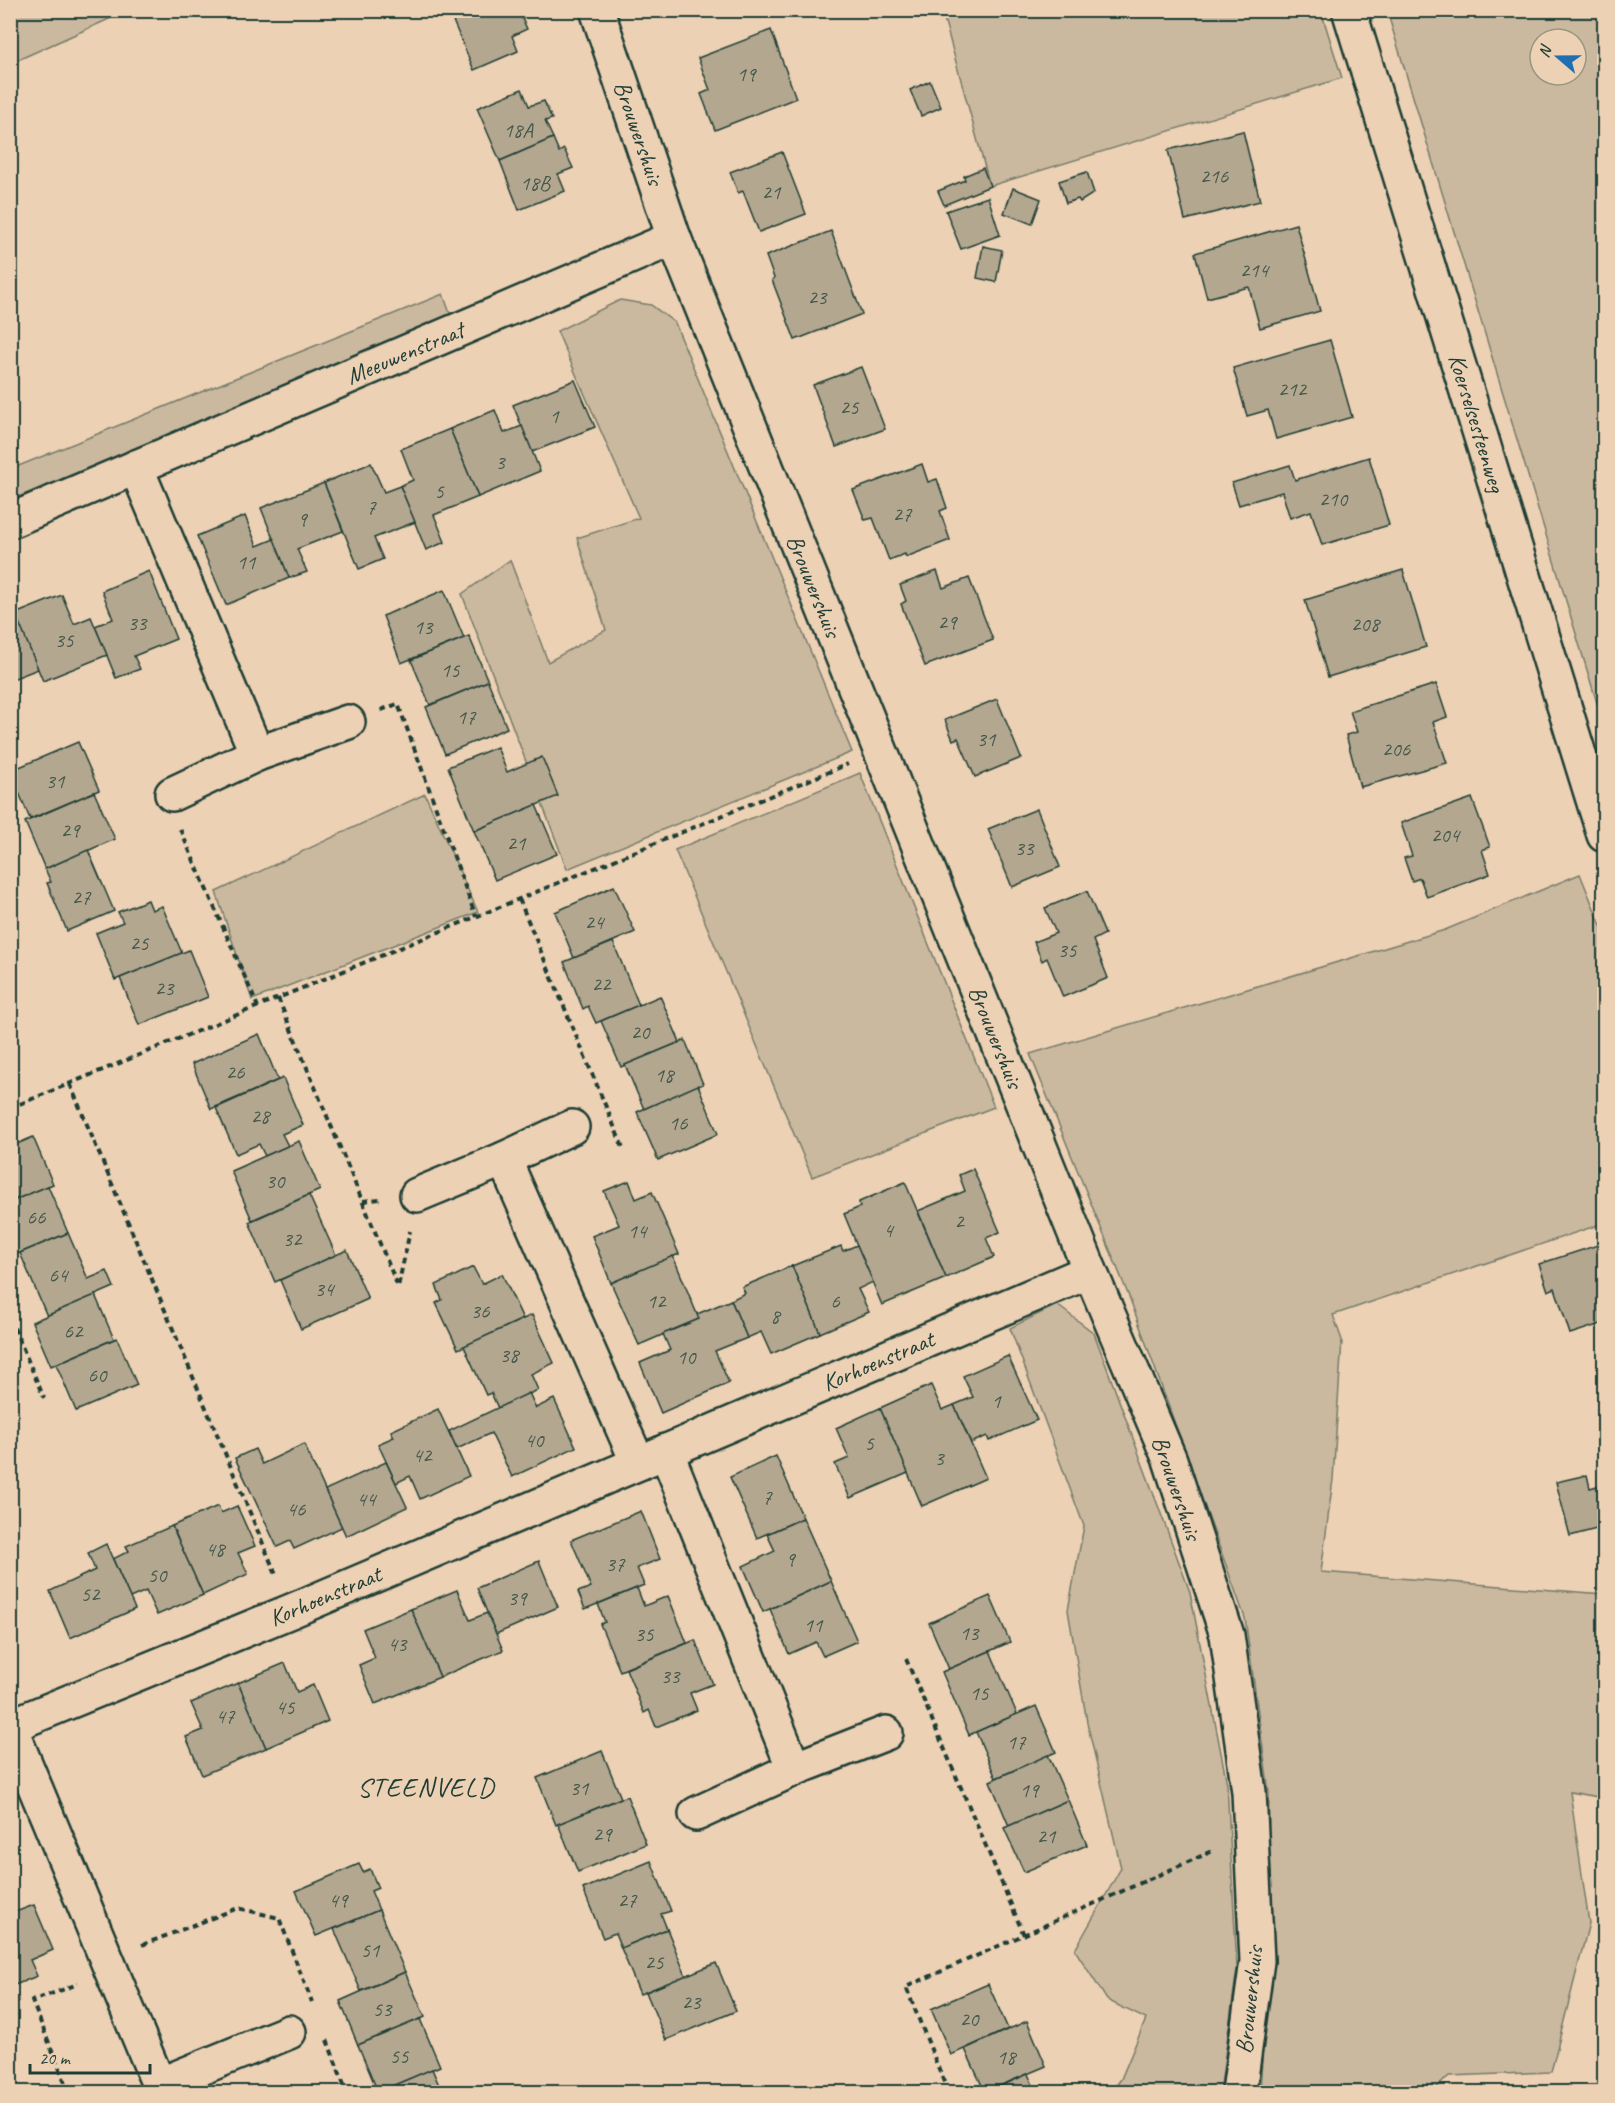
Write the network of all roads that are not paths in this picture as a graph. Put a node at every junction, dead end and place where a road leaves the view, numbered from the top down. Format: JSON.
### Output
{"nodes":[{"id":1,"x":597,"y":10,"type":"edge"},
{"id":2,"x":1349,"y":10,"type":"edge"},
{"id":3,"x":674,"y":238,"type":"junction"},
{"id":4,"x":136,"y":467,"type":"junction"},
{"id":5,"x":10,"y":521,"type":"edge"},
{"id":6,"x":348,"y":722,"type":"road end"},
{"id":7,"x":257,"y":754,"type":"junction"},
{"id":8,"x":172,"y":794,"type":"road end"},
{"id":9,"x":1605,"y":835,"type":"edge"},
{"id":10,"x":572,"y":1127,"type":"dead end"},
{"id":11,"x":504,"y":1159,"type":"junction"},
{"id":12,"x":417,"y":1195,"type":"road end"},
{"id":13,"x":1090,"y":1271,"type":"junction"},
{"id":14,"x":652,"y":1457,"type":"junction"},
{"id":15,"x":10,"y":1727,"type":"edge"},
{"id":16,"x":886,"y":1733,"type":"dead end"},
{"id":17,"x":794,"y":1769,"type":"junction"},
{"id":18,"x":696,"y":1814,"type":"dead end"},
{"id":19,"x":289,"y":2032,"type":"dead end"},
{"id":20,"x":1239,"y":2092,"type":"edge"}],
"edges":[{"from":1,"to":3,"type":"street","name":"Brouwershuis"},
{"from":2,"to":9,"type":"street","name":"Koerselsesteenweg"},
{"from":3,"to":4,"type":"street","name":"Meeuwenstraat"},
{"from":3,"to":13,"type":"street","name":"Brouwershuis"},
{"from":4,"to":5,"type":"street","name":"Meeuwenstraat"},
{"from":4,"to":7,"type":"street"},
{"from":6,"to":7,"type":"street"},
{"from":7,"to":8,"type":"street"},
{"from":10,"to":11,"type":"street"},
{"from":11,"to":12,"type":"street"},
{"from":11,"to":14,"type":"street"},
{"from":13,"to":14,"type":"street","name":"Korhoenstraat"},
{"from":13,"to":20,"type":"street","name":"Brouwershuis"},
{"from":14,"to":15,"type":"street","name":"Korhoenstraat"},
{"from":14,"to":17,"type":"street"},
{"from":15,"to":19,"type":"street","name":"Korhoenstraat"},
{"from":16,"to":17,"type":"street"},
{"from":17,"to":18,"type":"street"}]}
